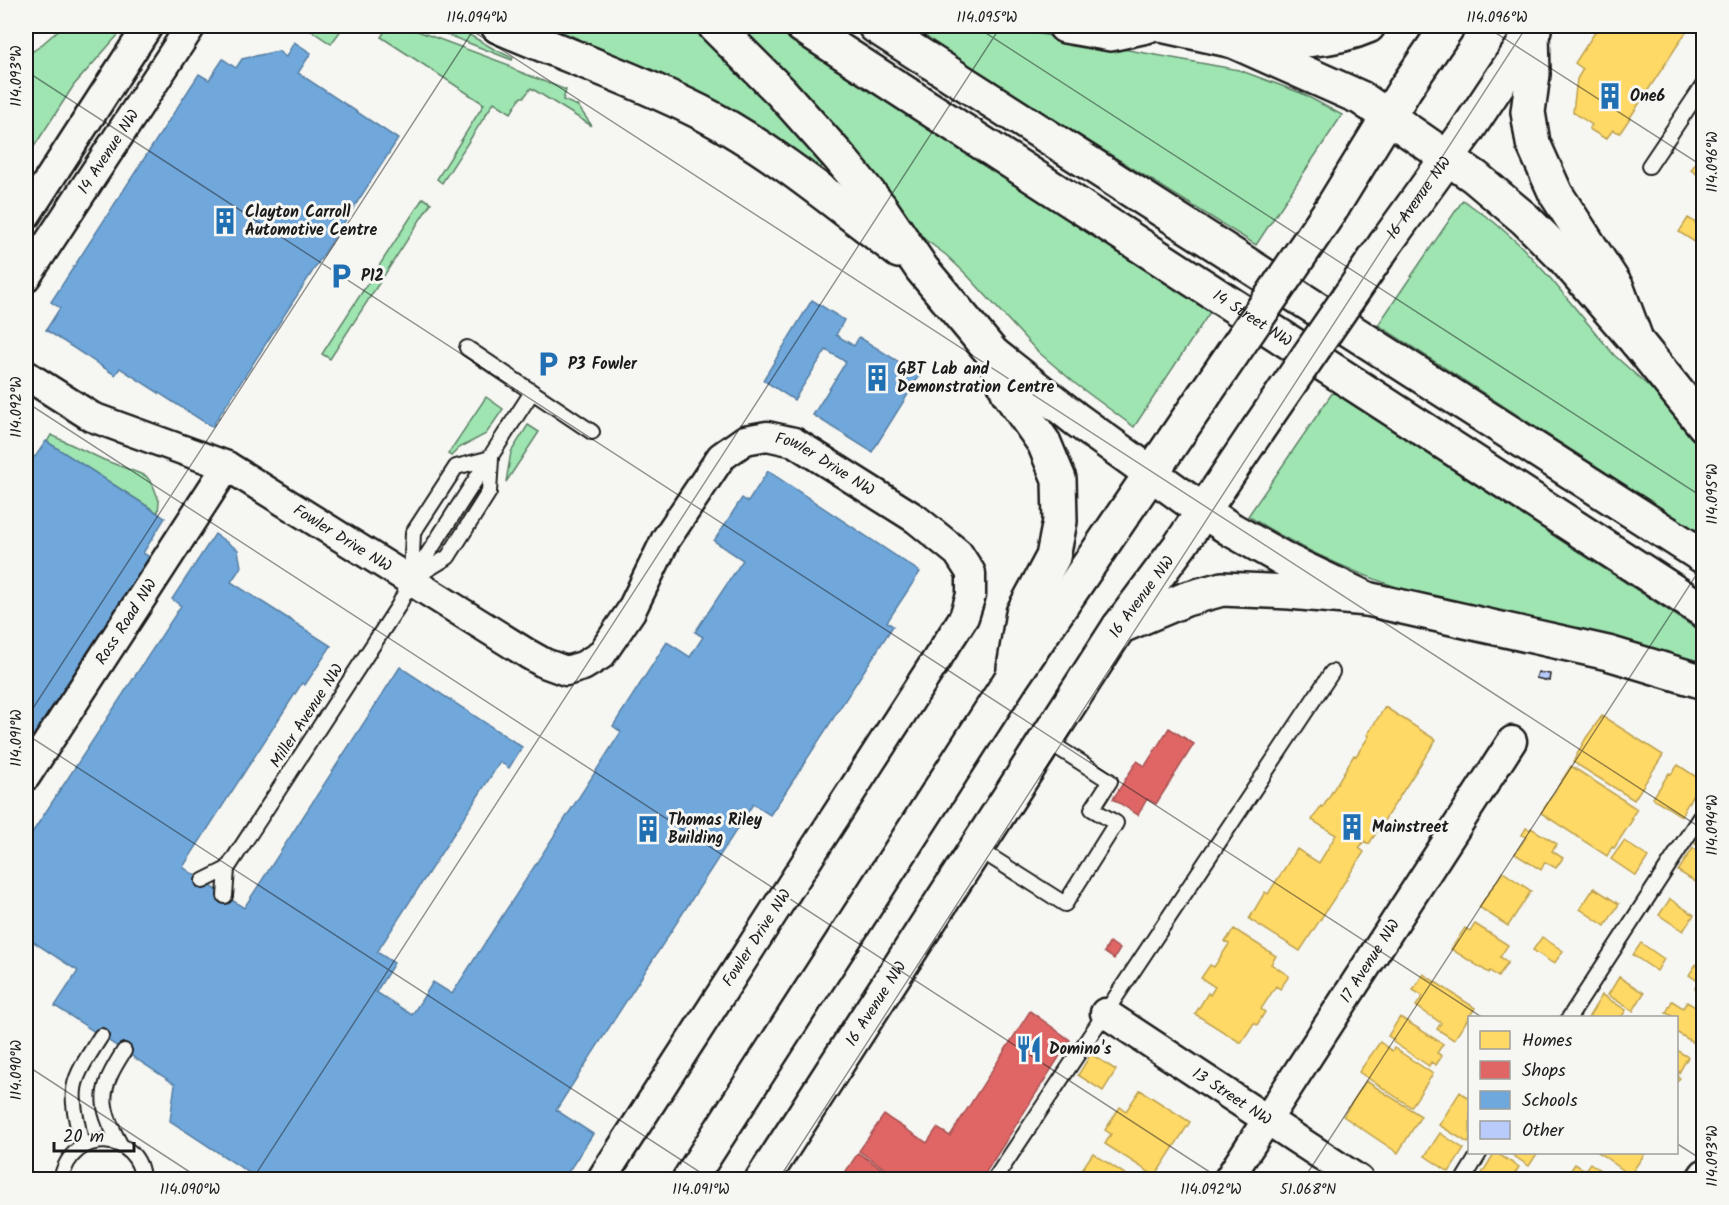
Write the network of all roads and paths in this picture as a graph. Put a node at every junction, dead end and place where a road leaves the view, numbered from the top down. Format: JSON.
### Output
{"nodes":[{"id":1,"x":148,"y":26,"type":"edge"},
{"id":2,"x":191,"y":26,"type":"edge"},
{"id":3,"x":498,"y":26,"type":"edge"},
{"id":4,"x":715,"y":26,"type":"edge"},
{"id":5,"x":802,"y":26,"type":"edge"},
{"id":6,"x":875,"y":26,"type":"edge"},
{"id":7,"x":1065,"y":26,"type":"edge"},
{"id":8,"x":1147,"y":26,"type":"edge"},
{"id":9,"x":1165,"y":26,"type":"edge"},
{"id":10,"x":1368,"y":26,"type":"edge"},
{"id":11,"x":1448,"y":26,"type":"edge"},
{"id":12,"x":1534,"y":29,"type":"edge"},
{"id":13,"x":1233,"y":41,"type":"junction"},
{"id":14,"x":1704,"y":84,"type":"edge"},
{"id":15,"x":1387,"y":118,"type":"junction"},
{"id":16,"x":1445,"y":158,"type":"junction"},
{"id":17,"x":1649,"y":166,"type":"dead end"},
{"id":18,"x":28,"y":208,"type":"edge"},
{"id":19,"x":922,"y":269,"type":"junction"},
{"id":20,"x":26,"y":277,"type":"edge"},
{"id":21,"x":1637,"y":342,"type":"junction"},
{"id":22,"x":467,"y":348,"type":"dead end"},
{"id":23,"x":993,"y":354,"type":"junction"},
{"id":24,"x":26,"y":375,"type":"edge"},
{"id":25,"x":532,"y":392,"type":"junction"},
{"id":26,"x":1704,"y":425,"type":"edge"},
{"id":27,"x":592,"y":432,"type":"dead end"},
{"id":28,"x":491,"y":458,"type":"junction"},
{"id":29,"x":227,"y":466,"type":"junction"},
{"id":30,"x":1151,"y":474,"type":"junction"},
{"id":31,"x":1203,"y":511,"type":"junction"},
{"id":32,"x":1704,"y":557,"type":"edge"},
{"id":33,"x":411,"y":580,"type":"junction"},
{"id":34,"x":1367,"y":599,"type":"junction"},
{"id":35,"x":1704,"y":612,"type":"edge"},
{"id":36,"x":1119,"y":627,"type":"junction"},
{"id":37,"x":1332,"y":672,"type":"dead end"},
{"id":38,"x":1012,"y":678,"type":"junction"},
{"id":39,"x":1704,"y":682,"type":"edge"},
{"id":40,"x":1047,"y":740,"type":"junction"},
{"id":41,"x":1512,"y":741,"type":"dead end"},
{"id":42,"x":26,"y":776,"type":"edge"},
{"id":43,"x":1704,"y":812,"type":"edge"},
{"id":44,"x":976,"y":848,"type":"junction"},
{"id":45,"x":227,"y":869,"type":"junction"},
{"id":46,"x":203,"y":881,"type":"dead end"},
{"id":47,"x":225,"y":896,"type":"dead end"},
{"id":48,"x":1105,"y":1013,"type":"junction"},
{"id":49,"x":1570,"y":1016,"type":"edge"},
{"id":50,"x":101,"y":1036,"type":"dead end"},
{"id":51,"x":124,"y":1051,"type":"dead end"},
{"id":52,"x":1266,"y":1120,"type":"junction"},
{"id":53,"x":120,"y":1144,"type":"junction"},
{"id":54,"x":81,"y":1146,"type":"junction"},
{"id":55,"x":1479,"y":1154,"type":"edge"},
{"id":56,"x":1704,"y":1174,"type":"edge"},
{"id":57,"x":60,"y":1179,"type":"edge"},
{"id":58,"x":142,"y":1179,"type":"edge"},
{"id":59,"x":601,"y":1179,"type":"edge"},
{"id":60,"x":689,"y":1179,"type":"edge"},
{"id":61,"x":762,"y":1179,"type":"edge"},
{"id":62,"x":994,"y":1179,"type":"edge"},
{"id":63,"x":1228,"y":1179,"type":"edge"},
{"id":64,"x":1359,"y":1179,"type":"edge"},
{"id":65,"x":1463,"y":1179,"type":"edge"},
{"id":66,"x":1700,"y":1179,"type":"edge"}],
"edges":[{"from":1,"to":18,"type":"street","name":"14 Avenue NW"},
{"from":2,"to":20,"type":"street","name":"14 Avenue NW"},
{"from":3,"to":19,"type":"main road"},
{"from":4,"to":19,"type":"main road"},
{"from":5,"to":35,"type":"main road","name":"14 Street NW"},
{"from":6,"to":32,"type":"main road"},
{"from":7,"to":8,"type":"main road"},
{"from":9,"to":13,"type":"main road"},
{"from":10,"to":13,"type":"main road"},
{"from":11,"to":15,"type":"main road"},
{"from":12,"to":16,"type":"main road","name":"16 Avenue NW"},
{"from":12,"to":21,"type":"main road"},
{"from":13,"to":15,"type":"main road"},
{"from":14,"to":17,"type":"lane"},
{"from":15,"to":16,"type":"main road"},
{"from":15,"to":30,"type":"main road","bridge":true},
{"from":16,"to":21,"type":"main road"},
{"from":16,"to":31,"type":"main road","name":"16 Avenue NW","bridge":true},
{"from":19,"to":23,"type":"main road"},
{"from":21,"to":26,"type":"main road"},
{"from":22,"to":25,"type":"lane"},
{"from":23,"to":30,"type":"main road"},
{"from":23,"to":38,"type":"main road"},
{"from":24,"to":29,"type":"street","name":"Fowler Drive NW"},
{"from":25,"to":27,"type":"lane"},
{"from":25,"to":28,"type":"lane"},
{"from":28,"to":33,"type":"lane"},
{"from":28,"to":33,"type":"lane"},
{"from":29,"to":33,"type":"street","name":"Fowler Drive NW"},
{"from":29,"to":42,"type":"street","name":"Ross Road NW"},
{"from":30,"to":31,"type":"main road"},
{"from":30,"to":38,"type":"main road"},
{"from":31,"to":34,"type":"main road"},
{"from":31,"to":36,"type":"main road","name":"16 Avenue NW"},
{"from":33,"to":45,"type":"lane","name":"Miller Avenue NW"},
{"from":33,"to":59,"type":"street","name":"Fowler Drive NW"},
{"from":34,"to":36,"type":"main road"},
{"from":34,"to":39,"type":"main road"},
{"from":36,"to":40,"type":"main road","name":"16 Avenue NW"},
{"from":37,"to":48,"type":"lane"},
{"from":38,"to":60,"type":"main road"},
{"from":40,"to":44,"type":"main road","name":"16 Avenue NW"},
{"from":40,"to":44,"type":"lane"},
{"from":41,"to":52,"type":"street","name":"17 Avenue NW"},
{"from":43,"to":49,"type":"lane"},
{"from":44,"to":61,"type":"main road","name":"16 Avenue NW"},
{"from":45,"to":46,"type":"lane"},
{"from":45,"to":47,"type":"lane","name":"Miller Avenue NW"},
{"from":48,"to":52,"type":"street","name":"13 Street NW"},
{"from":48,"to":62,"type":"lane"},
{"from":50,"to":54,"type":"lane"},
{"from":51,"to":53,"type":"lane"},
{"from":52,"to":63,"type":"street","name":"17 Avenue NW"},
{"from":52,"to":64,"type":"street","name":"13 Street NW"},
{"from":53,"to":54,"type":"lane"},
{"from":53,"to":58,"type":"lane"},
{"from":54,"to":57,"type":"lane"},
{"from":55,"to":65,"type":"lane"},
{"from":56,"to":66,"type":"street"}]}
